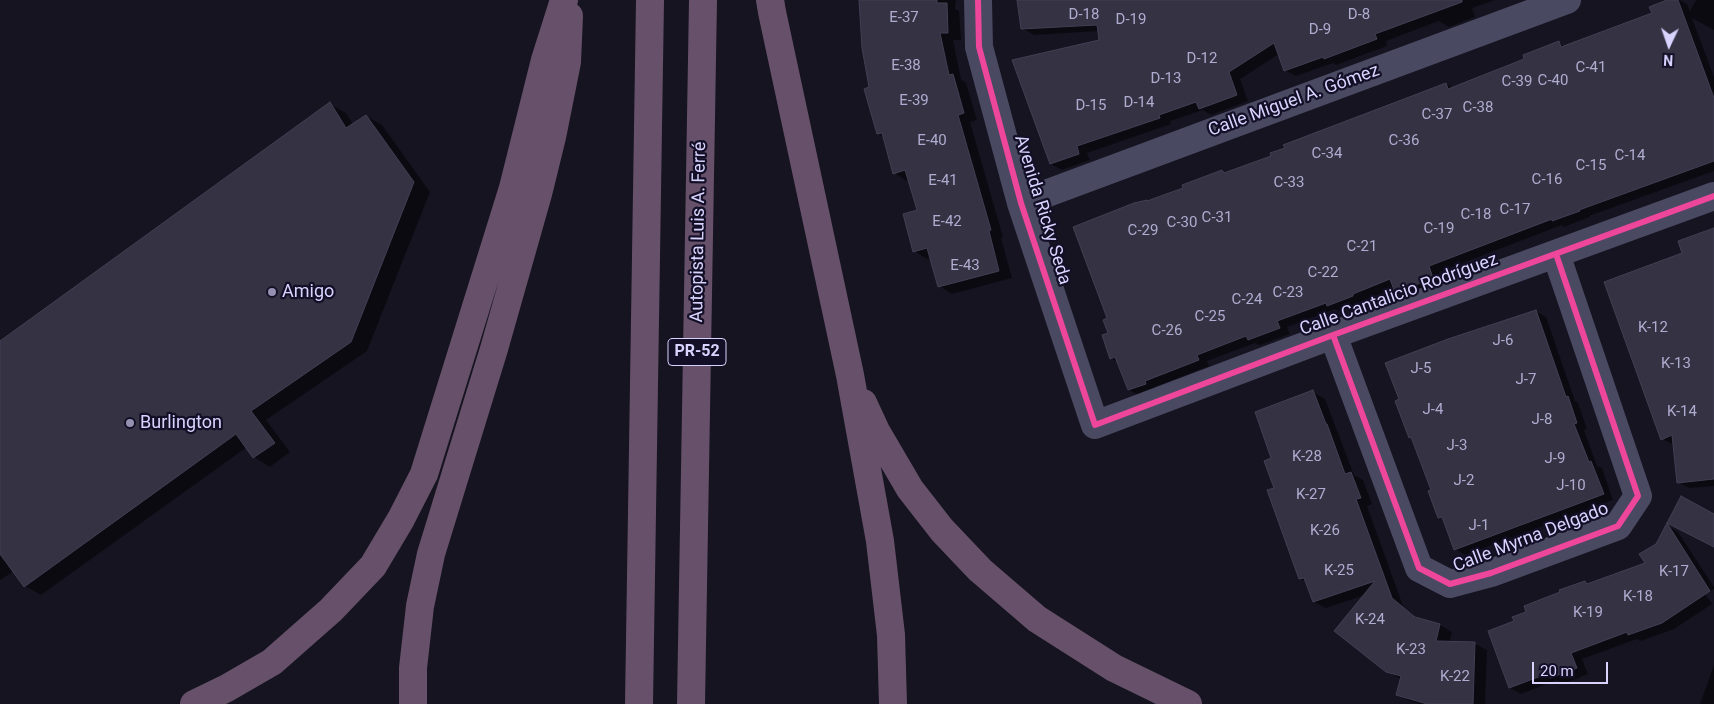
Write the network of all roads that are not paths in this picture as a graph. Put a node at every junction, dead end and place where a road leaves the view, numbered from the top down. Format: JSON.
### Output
{"nodes":[{"id":1,"x":564,"y":0,"type":"edge"},
{"id":2,"x":569,"y":0,"type":"edge"},
{"id":3,"x":650,"y":0,"type":"edge"},
{"id":4,"x":703,"y":0,"type":"edge"},
{"id":5,"x":770,"y":0,"type":"edge"},
{"id":6,"x":978,"y":0,"type":"edge"},
{"id":7,"x":1567,"y":0,"type":"edge"},
{"id":8,"x":1714,"y":196,"type":"edge"},
{"id":9,"x":1021,"y":202,"type":"junction"},
{"id":10,"x":1556,"y":254,"type":"junction"},
{"id":11,"x":1333,"y":335,"type":"junction"},
{"id":12,"x":850,"y":375,"type":"junction"},
{"id":13,"x":1095,"y":425,"type":"joint"},
{"id":14,"x":194,"y":704,"type":"edge"},
{"id":15,"x":413,"y":704,"type":"edge"},
{"id":16,"x":639,"y":704,"type":"edge"},
{"id":17,"x":691,"y":704,"type":"edge"},
{"id":18,"x":894,"y":704,"type":"edge"},
{"id":19,"x":1188,"y":704,"type":"edge"}],
"edges":[{"from":1,"to":14,"type":"highway"},
{"from":2,"to":15,"type":"highway"},
{"from":3,"to":16,"type":"highway","number":"PR-52"},
{"from":4,"to":17,"type":"highway","name":"Autopista Luis A. Ferré","number":"PR-52"},
{"from":5,"to":12,"type":"highway"},
{"from":6,"to":9,"type":"street","name":"Avenida Ricky Seda"},
{"from":7,"to":9,"type":"street","name":"Calle Miguel A. Gómez"},
{"from":8,"to":10,"type":"street","name":"Calle Cantalicio Rodríguez"},
{"from":9,"to":13,"type":"street","name":"Avenida Ricky Seda"},
{"from":10,"to":11,"type":"street","name":"Calle Cantalicio Rodríguez"},
{"from":10,"to":11,"type":"street","name":"Calle Myrna Delgado"},
{"from":11,"to":13,"type":"street","name":"Calle Cantalicio Rodríguez"},
{"from":12,"to":18,"type":"highway"},
{"from":12,"to":19,"type":"highway"}]}
